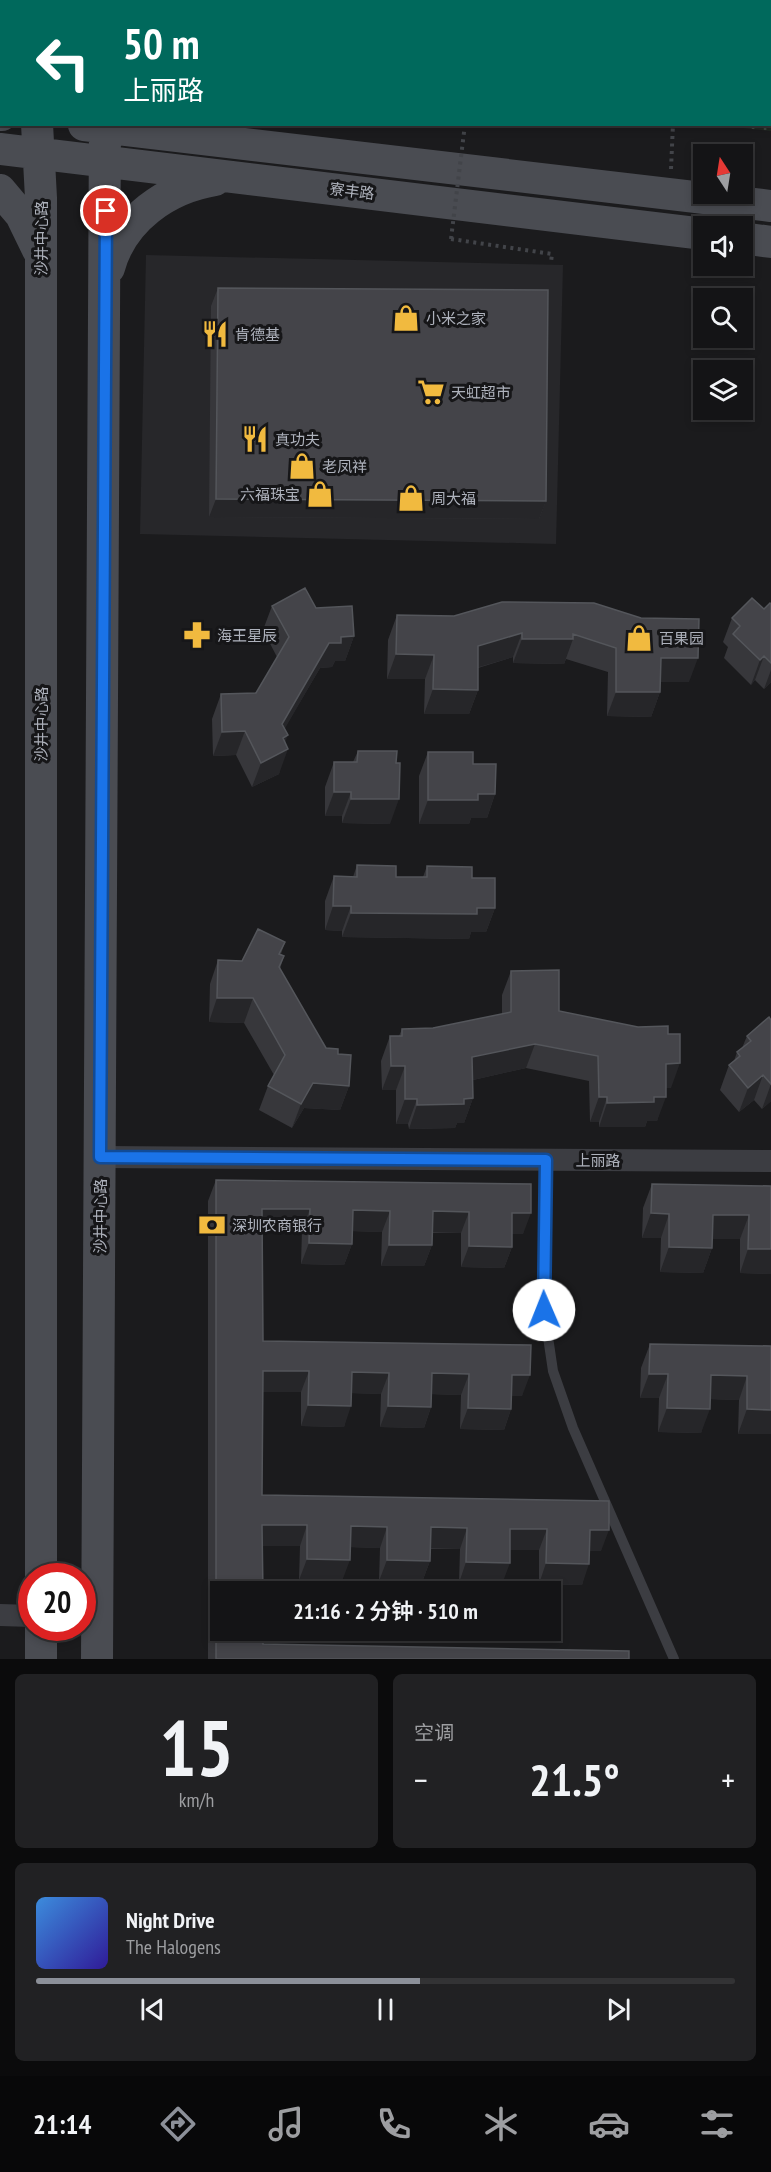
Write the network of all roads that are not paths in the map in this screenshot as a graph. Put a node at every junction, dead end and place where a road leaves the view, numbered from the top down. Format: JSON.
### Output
{"nodes":[{"id":1,"x":98,"y":126,"type":"edge"},
{"id":2,"x":106,"y":126,"type":"edge"},
{"id":3,"x":197,"y":126,"type":"edge"},
{"id":4,"x":38,"y":139,"type":"edge"},
{"id":5,"x":235,"y":142,"type":"junction"},
{"id":6,"x":0,"y":149,"type":"edge"},
{"id":7,"x":106,"y":162,"type":"junction"},
{"id":8,"x":237,"y":178,"type":"junction"},
{"id":9,"x":0,"y":190,"type":"edge"},
{"id":10,"x":771,"y":206,"type":"edge"},
{"id":11,"x":693,"y":233,"type":"edge"},
{"id":12,"x":753,"y":240,"type":"edge"},
{"id":13,"x":771,"y":242,"type":"edge"},
{"id":14,"x":40,"y":259,"type":"junction"},
{"id":15,"x":106,"y":280,"type":"junction"},
{"id":16,"x":100,"y":1157,"type":"junction"},
{"id":17,"x":546,"y":1160,"type":"junction"},
{"id":18,"x":771,"y":1161,"type":"edge"},
{"id":19,"x":41,"y":1563,"type":"edge"},
{"id":20,"x":0,"y":1615,"type":"edge"},
{"id":21,"x":18,"y":1616,"type":"edge"},
{"id":22,"x":41,"y":1641,"type":"edge"},
{"id":23,"x":41,"y":1659,"type":"edge"},
{"id":24,"x":97,"y":1659,"type":"edge"},
{"id":25,"x":674,"y":1659,"type":"edge"}],
"edges":[{"from":1,"to":7,"type":"street","name":"沙井中心路"},
{"from":2,"to":5,"type":"street"},
{"from":3,"to":5,"type":"street"},
{"from":4,"to":6,"type":"street","name":"寮丰路"},
{"from":4,"to":7,"type":"street","name":"寮丰路"},
{"from":4,"to":14,"type":"street","name":"沙井中心路"},
{"from":5,"to":10,"type":"street"},
{"from":7,"to":8,"type":"street","name":"寮丰路"},
{"from":7,"to":15,"type":"street","name":"沙井中心路"},
{"from":8,"to":11,"type":"street","name":"寮丰路"},
{"from":8,"to":15,"type":"street"},
{"from":9,"to":14,"type":"street"},
{"from":12,"to":13,"type":"street"},
{"from":14,"to":19,"type":"street","name":"沙井中心路"},
{"from":15,"to":16,"type":"street","name":"沙井中心路"},
{"from":16,"to":17,"type":"street","name":"上丽路"},
{"from":16,"to":24,"type":"street","name":"沙井中心路"},
{"from":17,"to":18,"type":"street","name":"上丽路"},
{"from":17,"to":25,"type":"lane"},
{"from":20,"to":21,"type":"street"},
{"from":22,"to":23,"type":"street"}]}
